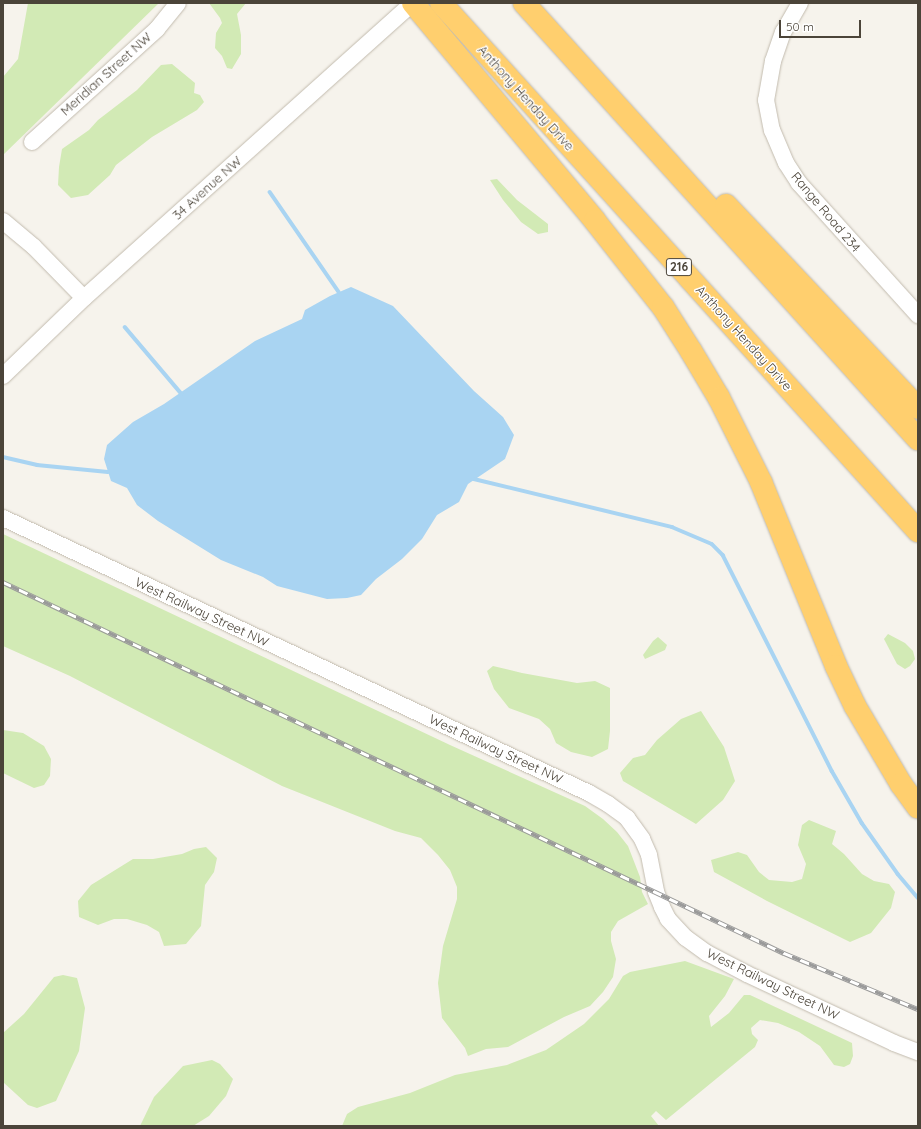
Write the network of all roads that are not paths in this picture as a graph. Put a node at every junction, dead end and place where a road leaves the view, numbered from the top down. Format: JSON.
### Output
{"nodes":[{"id":1,"x":178,"y":3,"type":"edge"},
{"id":2,"x":413,"y":3,"type":"edge"},
{"id":3,"x":440,"y":3,"type":"edge"},
{"id":4,"x":524,"y":3,"type":"edge"},
{"id":5,"x":800,"y":3,"type":"edge"},
{"id":6,"x":600,"y":87,"type":"junction"},
{"id":7,"x":32,"y":142,"type":"dead end"},
{"id":8,"x":3,"y":221,"type":"edge"},
{"id":9,"x":84,"y":298,"type":"junction"},
{"id":10,"x":918,"y":315,"type":"edge"},
{"id":11,"x":3,"y":376,"type":"edge"},
{"id":12,"x":918,"y":408,"type":"edge"},
{"id":13,"x":918,"y":439,"type":"edge"},
{"id":14,"x":3,"y":518,"type":"edge"},
{"id":15,"x":918,"y":531,"type":"edge"},
{"id":16,"x":918,"y":808,"type":"edge"},
{"id":17,"x":918,"y":1052,"type":"edge"}],
"edges":[{"from":1,"to":7,"type":"street","name":"Meridian Street NW"},
{"from":2,"to":9,"type":"street","name":"34 Avenue NW"},
{"from":2,"to":16,"type":"highway"},
{"from":3,"to":15,"type":"highway","name":"Anthony Henday Drive","number":"216"},
{"from":4,"to":6,"type":"highway"},
{"from":5,"to":10,"type":"street","name":"Range Road 234"},
{"from":6,"to":12,"type":"highway"},
{"from":6,"to":13,"type":"highway"},
{"from":8,"to":9,"type":"street"},
{"from":9,"to":11,"type":"street","name":"34 Avenue NW"},
{"from":14,"to":17,"type":"street","name":"West Railway Street NW"}]}
